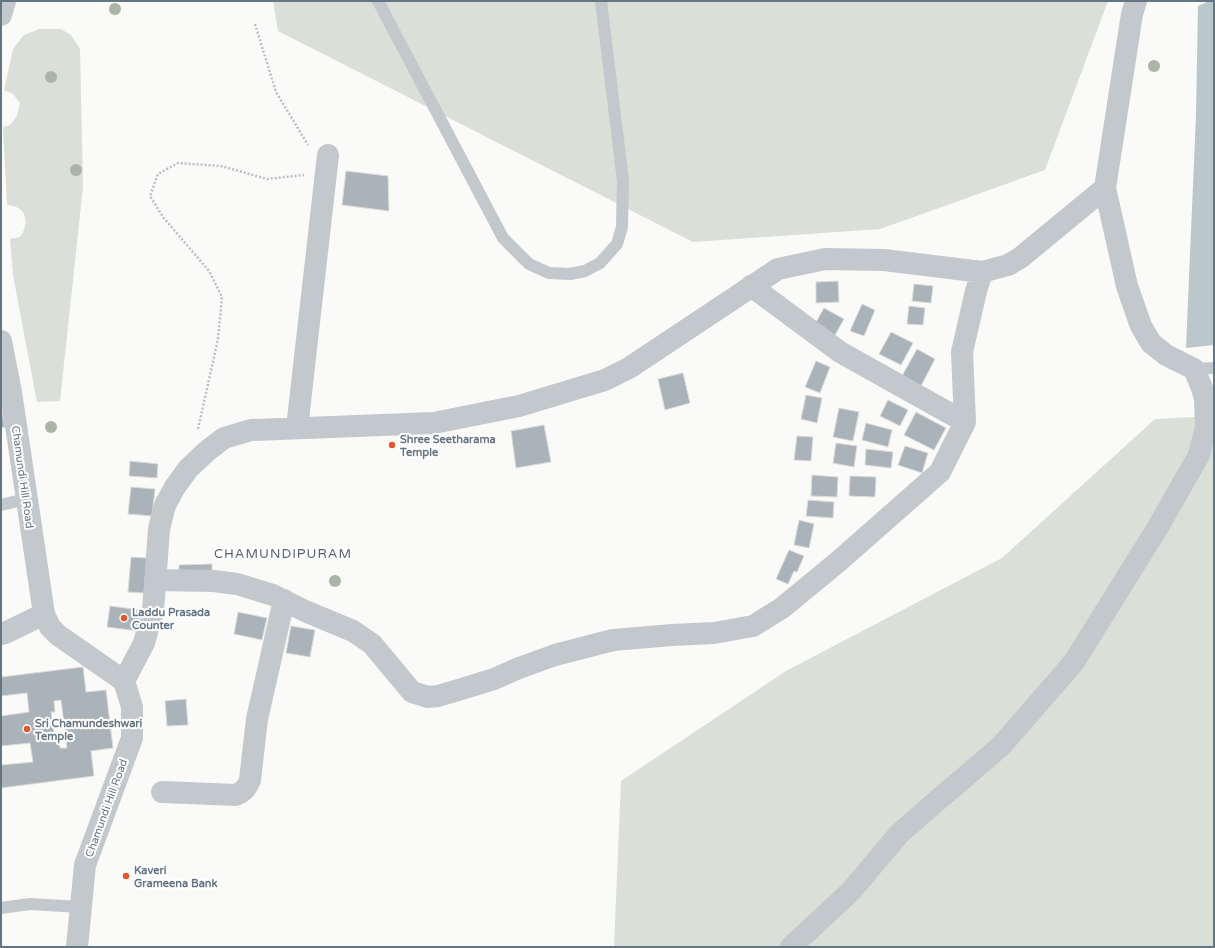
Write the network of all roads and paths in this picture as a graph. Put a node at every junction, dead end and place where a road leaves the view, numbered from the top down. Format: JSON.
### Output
{"nodes":[{"id":1,"x":5,"y":1,"type":"edge"},
{"id":2,"x":378,"y":1,"type":"edge"},
{"id":3,"x":601,"y":1,"type":"edge"},
{"id":4,"x":1136,"y":1,"type":"edge"},
{"id":5,"x":1,"y":15,"type":"edge"},
{"id":6,"x":255,"y":24,"type":"dead end"},
{"id":7,"x":320,"y":153,"type":"joint"},
{"id":8,"x":310,"y":174,"type":"dead end"},
{"id":9,"x":1105,"y":188,"type":"junction"},
{"id":10,"x":982,"y":272,"type":"junction"},
{"id":11,"x":751,"y":286,"type":"junction"},
{"id":12,"x":1,"y":341,"type":"edge"},
{"id":13,"x":1204,"y":369,"type":"edge"},
{"id":14,"x":965,"y":422,"type":"junction"},
{"id":15,"x":297,"y":428,"type":"junction"},
{"id":16,"x":207,"y":452,"type":"junction"},
{"id":17,"x":26,"y":499,"type":"junction"},
{"id":18,"x":1,"y":506,"type":"edge"},
{"id":19,"x":156,"y":580,"type":"junction"},
{"id":20,"x":284,"y":600,"type":"junction"},
{"id":21,"x":44,"y":614,"type":"junction"},
{"id":22,"x":1,"y":634,"type":"edge"},
{"id":23,"x":124,"y":681,"type":"junction"},
{"id":24,"x":162,"y":792,"type":"dead end"},
{"id":25,"x":81,"y":907,"type":"junction"},
{"id":26,"x":1,"y":908,"type":"edge"},
{"id":27,"x":77,"y":947,"type":"edge"},
{"id":28,"x":791,"y":947,"type":"edge"}],
"edges":[{"from":1,"to":5,"type":"street"},
{"from":2,"to":3,"type":"lane"},
{"from":4,"to":9,"type":"street"},
{"from":6,"to":7,"type":"path"},
{"from":7,"to":15,"type":"street"},
{"from":8,"to":16,"type":"path"},
{"from":9,"to":10,"type":"street"},
{"from":9,"to":13,"type":"street"},
{"from":10,"to":11,"type":"street"},
{"from":10,"to":14,"type":"street"},
{"from":11,"to":14,"type":"street"},
{"from":11,"to":15,"type":"street"},
{"from":12,"to":17,"type":"street","name":"Chamundi Hill Road"},
{"from":13,"to":28,"type":"street"},
{"from":14,"to":20,"type":"street"},
{"from":15,"to":16,"type":"street"},
{"from":16,"to":19,"type":"street"},
{"from":17,"to":18,"type":"lane"},
{"from":17,"to":21,"type":"street","name":"Chamundi Hill Road"},
{"from":19,"to":20,"type":"street"},
{"from":19,"to":23,"type":"street"},
{"from":20,"to":24,"type":"street"},
{"from":21,"to":22,"type":"street"},
{"from":21,"to":23,"type":"street","name":"Chamundi Hill Road"},
{"from":23,"to":25,"type":"street","name":"Chamundi Hill Road"},
{"from":25,"to":26,"type":"lane"},
{"from":25,"to":27,"type":"street","name":"Chamundi Hill Road"}]}
